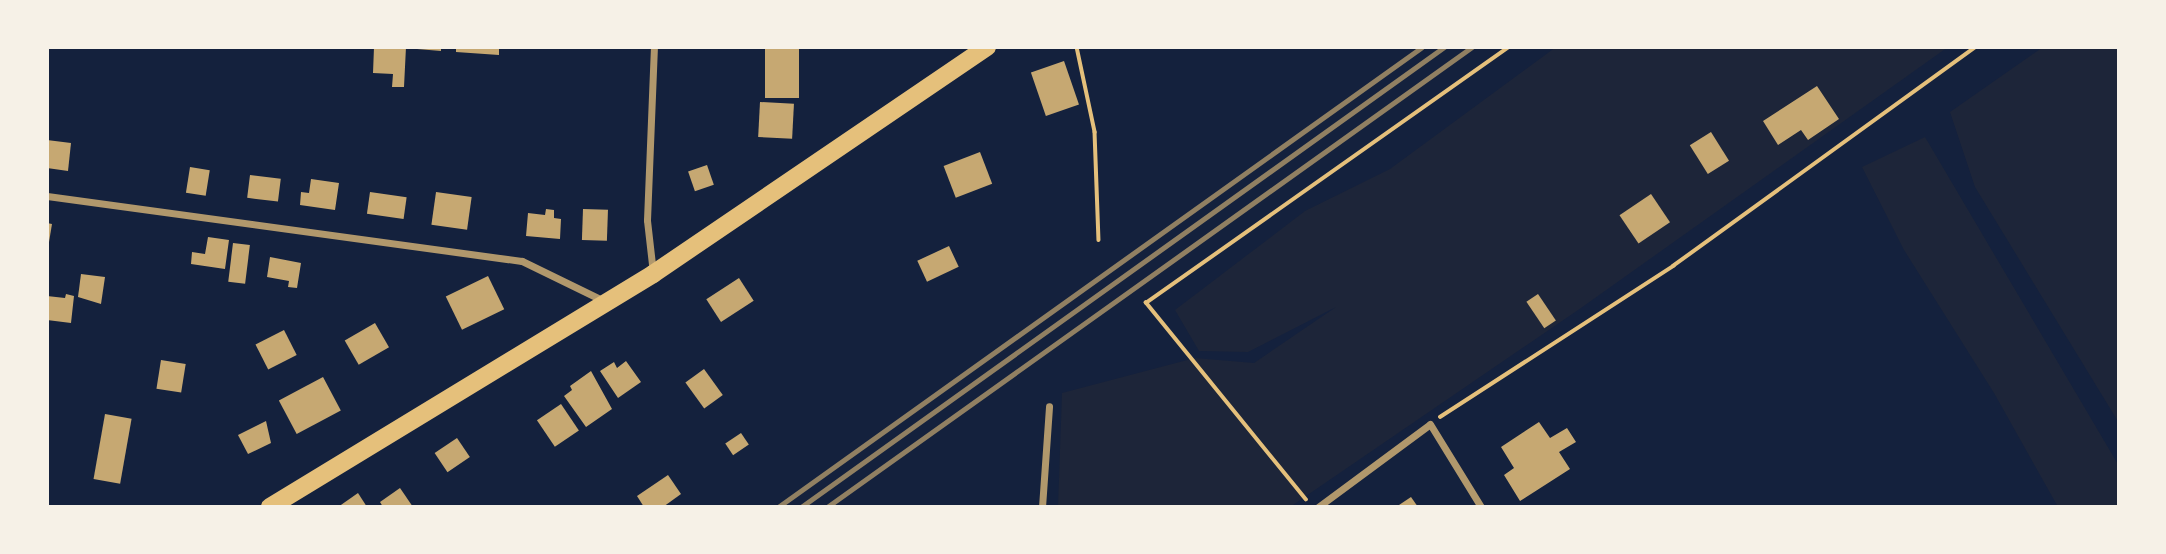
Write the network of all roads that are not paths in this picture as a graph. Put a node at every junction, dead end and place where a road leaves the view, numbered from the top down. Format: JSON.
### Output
{"nodes":[{"id":1,"x":654,"y":47,"type":"edge"},
{"id":2,"x":987,"y":47,"type":"edge"},
{"id":3,"x":47,"y":196,"type":"edge"},
{"id":4,"x":653,"y":274,"type":"junction"},
{"id":5,"x":607,"y":302,"type":"junction"},
{"id":6,"x":1049,"y":406,"type":"dead end"},
{"id":7,"x":270,"y":507,"type":"edge"},
{"id":8,"x":1042,"y":507,"type":"edge"},
{"id":9,"x":1318,"y":507,"type":"edge"},
{"id":10,"x":1481,"y":507,"type":"edge"}],
"edges":[{"from":1,"to":4,"type":"street"},
{"from":2,"to":4,"type":"main road"},
{"from":3,"to":5,"type":"street"},
{"from":4,"to":5,"type":"main road"},
{"from":5,"to":7,"type":"main road"},
{"from":6,"to":8,"type":"street"},
{"from":9,"to":10,"type":"street"}]}
